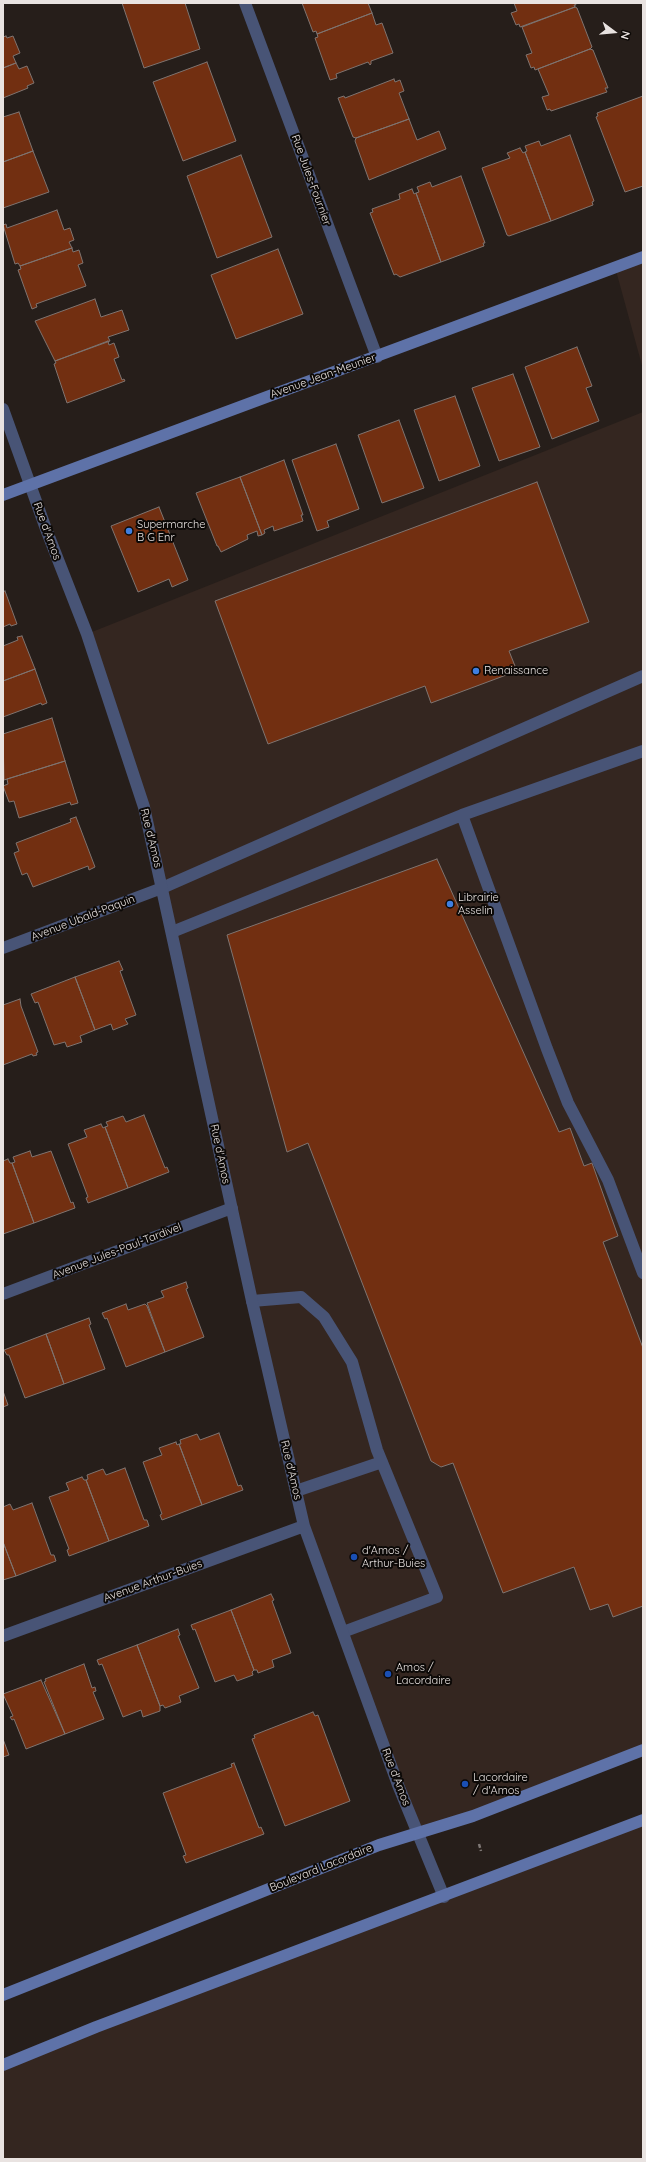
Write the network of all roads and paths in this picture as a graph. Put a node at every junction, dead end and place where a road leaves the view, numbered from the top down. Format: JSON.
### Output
{"nodes":[{"id":1,"x":245,"y":3,"type":"edge"},
{"id":2,"x":643,"y":256,"type":"edge"},
{"id":3,"x":376,"y":357,"type":"junction"},
{"id":4,"x":3,"y":409,"type":"edge"},
{"id":5,"x":31,"y":484,"type":"junction"},
{"id":6,"x":3,"y":495,"type":"edge"},
{"id":7,"x":643,"y":676,"type":"edge"},
{"id":8,"x":643,"y":751,"type":"edge"},
{"id":9,"x":462,"y":815,"type":"junction"},
{"id":10,"x":162,"y":888,"type":"junction"},
{"id":11,"x":172,"y":932,"type":"junction"},
{"id":12,"x":3,"y":948,"type":"edge"},
{"id":13,"x":232,"y":1208,"type":"junction"},
{"id":14,"x":643,"y":1274,"type":"edge"},
{"id":15,"x":3,"y":1294,"type":"edge"},
{"id":16,"x":252,"y":1301,"type":"junction"},
{"id":17,"x":382,"y":1462,"type":"junction"},
{"id":18,"x":296,"y":1491,"type":"junction"},
{"id":19,"x":304,"y":1526,"type":"junction"},
{"id":20,"x":343,"y":1632,"type":"junction"},
{"id":21,"x":3,"y":1636,"type":"edge"},
{"id":22,"x":643,"y":1750,"type":"edge"},
{"id":23,"x":643,"y":1820,"type":"edge"},
{"id":24,"x":418,"y":1832,"type":"junction"},
{"id":25,"x":479,"y":1844,"type":"dead end"},
{"id":26,"x":481,"y":1851,"type":"dead end"},
{"id":27,"x":444,"y":1897,"type":"junction"},
{"id":28,"x":3,"y":1995,"type":"edge"},
{"id":29,"x":3,"y":2065,"type":"edge"}],
"edges":[{"from":1,"to":3,"type":"street","name":"Rue Jules-Fournier"},
{"from":2,"to":3,"type":"main road","name":"Avenue Jean-Meunier"},
{"from":3,"to":5,"type":"main road","name":"Avenue Jean-Meunier"},
{"from":4,"to":5,"type":"street","name":"Rue d'Amos"},
{"from":5,"to":6,"type":"main road","name":"Avenue Jean-Meunier"},
{"from":5,"to":10,"type":"street","name":"Rue d'Amos"},
{"from":7,"to":10,"type":"street","name":"Avenue Ubald-Paquin"},
{"from":8,"to":9,"type":"street"},
{"from":9,"to":11,"type":"street"},
{"from":9,"to":14,"type":"street"},
{"from":10,"to":11,"type":"street","name":"Rue d'Amos"},
{"from":10,"to":12,"type":"street","name":"Avenue Ubald-Paquin"},
{"from":11,"to":13,"type":"street","name":"Rue d'Amos"},
{"from":13,"to":15,"type":"street","name":"Avenue Jules-Paul-Tardivel"},
{"from":13,"to":16,"type":"street","name":"Rue d'Amos"},
{"from":16,"to":17,"type":"street"},
{"from":16,"to":18,"type":"street","name":"Rue d'Amos"},
{"from":17,"to":18,"type":"street"},
{"from":17,"to":20,"type":"street"},
{"from":18,"to":19,"type":"street","name":"Rue d'Amos"},
{"from":19,"to":20,"type":"street","name":"Rue d'Amos"},
{"from":19,"to":21,"type":"street","name":"Avenue Arthur-Buies"},
{"from":20,"to":24,"type":"street","name":"Rue d'Amos"},
{"from":22,"to":24,"type":"main road","name":"Boulevard Lacordaire"},
{"from":23,"to":27,"type":"main road"},
{"from":24,"to":27,"type":"street","name":"Rue d'Amos"},
{"from":24,"to":28,"type":"main road","name":"Boulevard Lacordaire"},
{"from":25,"to":26,"type":"path"},
{"from":27,"to":29,"type":"main road"}]}
